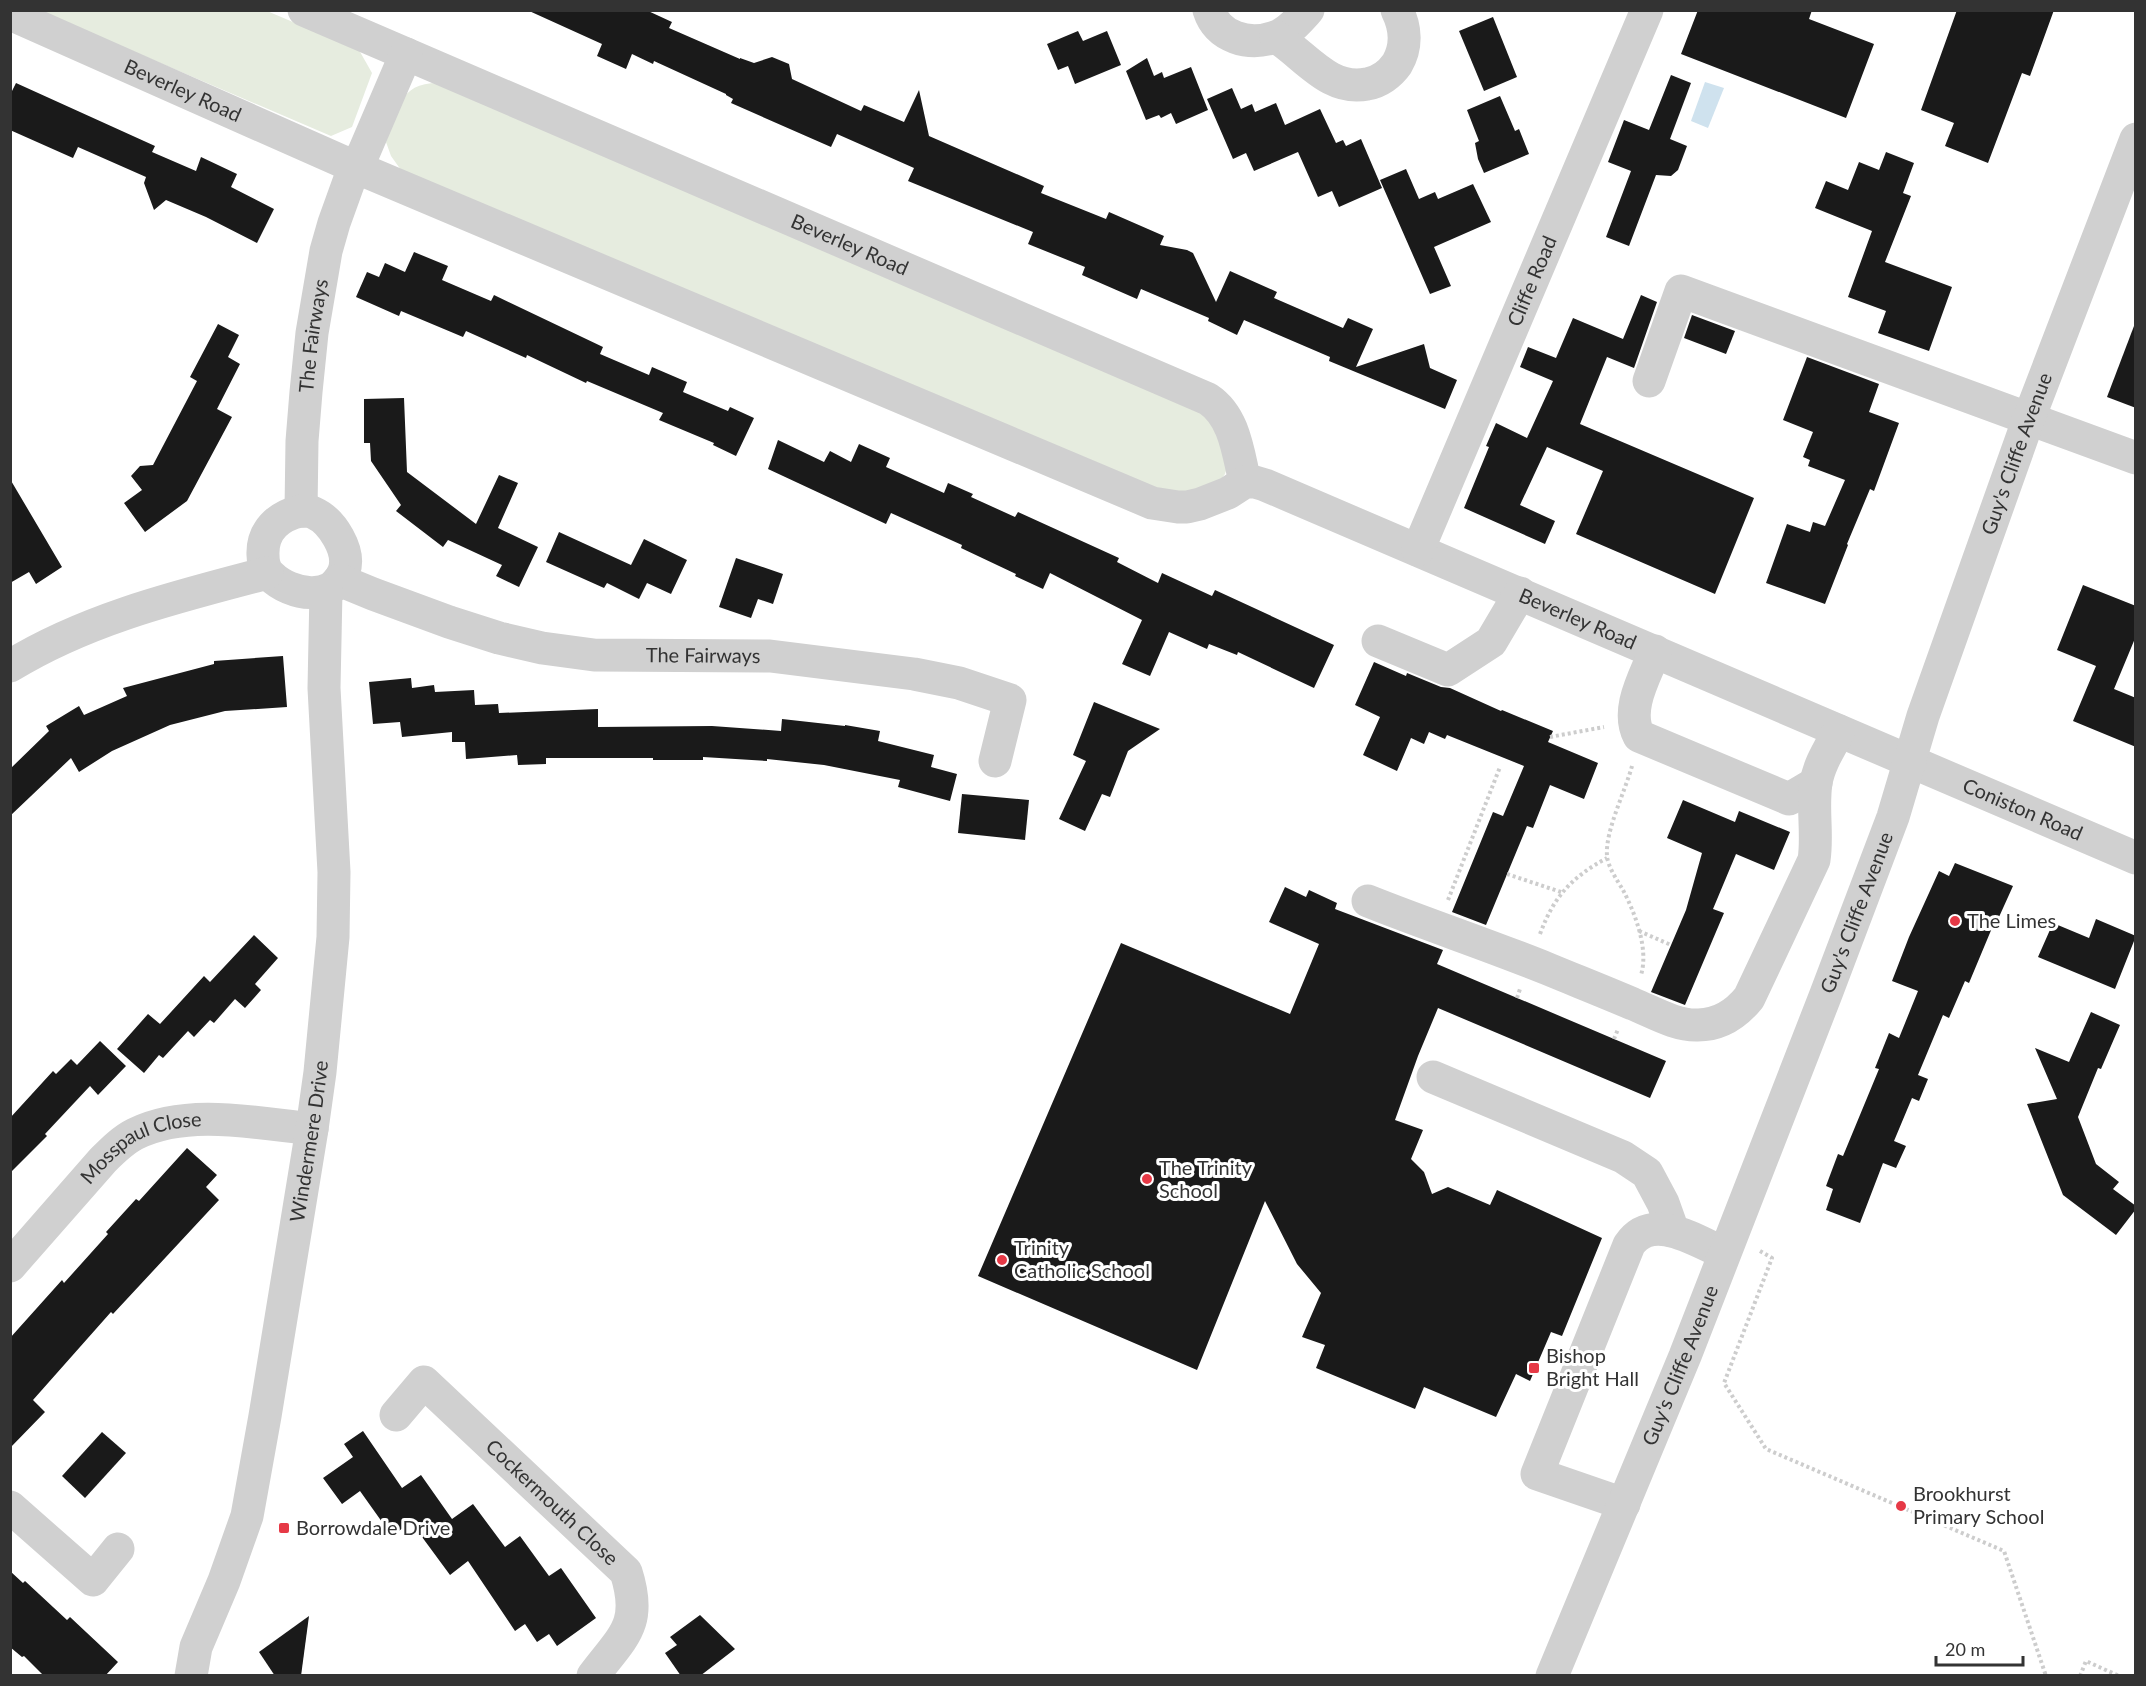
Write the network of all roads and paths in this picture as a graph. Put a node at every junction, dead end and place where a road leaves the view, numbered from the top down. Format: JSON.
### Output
{"nodes":[{"id":1,"x":304,"y":10,"type":"edge"},
{"id":2,"x":1209,"y":10,"type":"edge"},
{"id":3,"x":1308,"y":10,"type":"edge"},
{"id":4,"x":1397,"y":10,"type":"edge"},
{"id":5,"x":1647,"y":10,"type":"edge"},
{"id":6,"x":10,"y":14,"type":"edge"},
{"id":7,"x":1276,"y":37,"type":"junction"},
{"id":8,"x":406,"y":54,"type":"junction"},
{"id":9,"x":2136,"y":139,"type":"edge"},
{"id":10,"x":355,"y":167,"type":"junction"},
{"id":11,"x":1649,"y":381,"type":"dead end"},
{"id":12,"x":2030,"y":418,"type":"junction"},
{"id":13,"x":2136,"y":458,"type":"edge"},
{"id":14,"x":1245,"y":482,"type":"junction"},
{"id":15,"x":301,"y":511,"type":"junction"},
{"id":16,"x":1418,"y":550,"type":"junction"},
{"id":17,"x":267,"y":573,"type":"junction"},
{"id":18,"x":333,"y":585,"type":"junction"},
{"id":19,"x":1520,"y":593,"type":"junction"},
{"id":20,"x":1378,"y":641,"type":"dead end"},
{"id":21,"x":1654,"y":651,"type":"junction"},
{"id":22,"x":10,"y":666,"type":"edge"},
{"id":23,"x":1636,"y":729,"type":"junction"},
{"id":24,"x":1839,"y":731,"type":"junction"},
{"id":25,"x":1550,"y":737,"type":"dead end"},
{"id":26,"x":995,"y":761,"type":"dead end"},
{"id":27,"x":1909,"y":761,"type":"junction"},
{"id":28,"x":1500,"y":767,"type":"dead end"},
{"id":29,"x":1816,"y":783,"type":"junction"},
{"id":30,"x":1607,"y":858,"type":"junction"},
{"id":31,"x":2136,"y":858,"type":"edge"},
{"id":32,"x":1507,"y":874,"type":"dead end"},
{"id":33,"x":1561,"y":892,"type":"junction"},
{"id":34,"x":1368,"y":902,"type":"dead end"},
{"id":35,"x":1437,"y":929,"type":"junction"},
{"id":36,"x":1638,"y":931,"type":"junction"},
{"id":37,"x":1671,"y":945,"type":"dead end"},
{"id":38,"x":1530,"y":962,"type":"junction"},
{"id":39,"x":1517,"y":998,"type":"dead end"},
{"id":40,"x":1630,"y":1003,"type":"junction"},
{"id":41,"x":1614,"y":1039,"type":"dead end"},
{"id":42,"x":1434,"y":1077,"type":"dead end"},
{"id":43,"x":312,"y":1129,"type":"junction"},
{"id":44,"x":1673,"y":1231,"type":"junction"},
{"id":45,"x":1758,"y":1250,"type":"dead end"},
{"id":46,"x":1724,"y":1253,"type":"junction"},
{"id":47,"x":10,"y":1266,"type":"edge"},
{"id":48,"x":396,"y":1415,"type":"dead end"},
{"id":49,"x":1624,"y":1504,"type":"junction"},
{"id":50,"x":10,"y":1507,"type":"edge"},
{"id":51,"x":118,"y":1549,"type":"dead end"},
{"id":52,"x":191,"y":1675,"type":"edge"},
{"id":53,"x":593,"y":1676,"type":"edge"},
{"id":54,"x":1552,"y":1676,"type":"edge"},
{"id":55,"x":2046,"y":1676,"type":"edge"},
{"id":56,"x":2080,"y":1676,"type":"edge"},
{"id":57,"x":2119,"y":1676,"type":"edge"}],
"edges":[{"from":1,"to":8,"type":"street","name":"Beverley Road"},
{"from":2,"to":7,"type":"street"},
{"from":3,"to":7,"type":"street"},
{"from":4,"to":7,"type":"street"},
{"from":5,"to":16,"type":"street","name":"Cliffe Road"},
{"from":6,"to":10,"type":"street","name":"Beverley Road"},
{"from":8,"to":10,"type":"street"},
{"from":8,"to":14,"type":"street","name":"Beverley Road"},
{"from":9,"to":12,"type":"street","name":"Guy's Cliffe Avenue"},
{"from":10,"to":14,"type":"street","name":"Beverley Road"},
{"from":10,"to":15,"type":"street","name":"The Fairways"},
{"from":11,"to":12,"type":"street"},
{"from":12,"to":13,"type":"street"},
{"from":12,"to":27,"type":"street","name":"Guy's Cliffe Avenue"},
{"from":14,"to":16,"type":"street","name":"Beverley Road"},
{"from":15,"to":17,"type":"street"},
{"from":15,"to":18,"type":"street"},
{"from":16,"to":19,"type":"street","name":"Beverley Road"},
{"from":17,"to":18,"type":"street","name":"The Fairways"},
{"from":17,"to":22,"type":"street"},
{"from":18,"to":26,"type":"street","name":"The Fairways"},
{"from":18,"to":43,"type":"street","name":"Windermere Drive"},
{"from":19,"to":20,"type":"street"},
{"from":19,"to":21,"type":"street","name":"Beverley Road"},
{"from":21,"to":23,"type":"street"},
{"from":21,"to":24,"type":"street","name":"Beverley Road"},
{"from":23,"to":25,"type":"path"},
{"from":23,"to":29,"type":"street"},
{"from":23,"to":30,"type":"path"},
{"from":24,"to":27,"type":"street","name":"Beverley Road"},
{"from":24,"to":29,"type":"street"},
{"from":27,"to":31,"type":"street","name":"Coniston Road"},
{"from":27,"to":46,"type":"street","name":"Guy's Cliffe Avenue"},
{"from":28,"to":35,"type":"path"},
{"from":29,"to":40,"type":"street"},
{"from":30,"to":33,"type":"path"},
{"from":30,"to":36,"type":"path"},
{"from":32,"to":33,"type":"path"},
{"from":33,"to":38,"type":"path"},
{"from":34,"to":35,"type":"street"},
{"from":35,"to":38,"type":"street"},
{"from":36,"to":37,"type":"path"},
{"from":36,"to":40,"type":"path"},
{"from":38,"to":39,"type":"path"},
{"from":38,"to":40,"type":"street"},
{"from":40,"to":41,"type":"path"},
{"from":42,"to":44,"type":"street"},
{"from":43,"to":47,"type":"street","name":"Mosspaul Close"},
{"from":43,"to":52,"type":"street","name":"Windermere Drive"},
{"from":44,"to":46,"type":"street"},
{"from":44,"to":49,"type":"street"},
{"from":45,"to":55,"type":"path"},
{"from":46,"to":49,"type":"street","name":"Guy's Cliffe Avenue"},
{"from":48,"to":53,"type":"street","name":"Cockermouth Close"},
{"from":49,"to":54,"type":"street","name":"Guy's Cliffe Avenue"},
{"from":50,"to":51,"type":"street"},
{"from":56,"to":57,"type":"path"}]}
